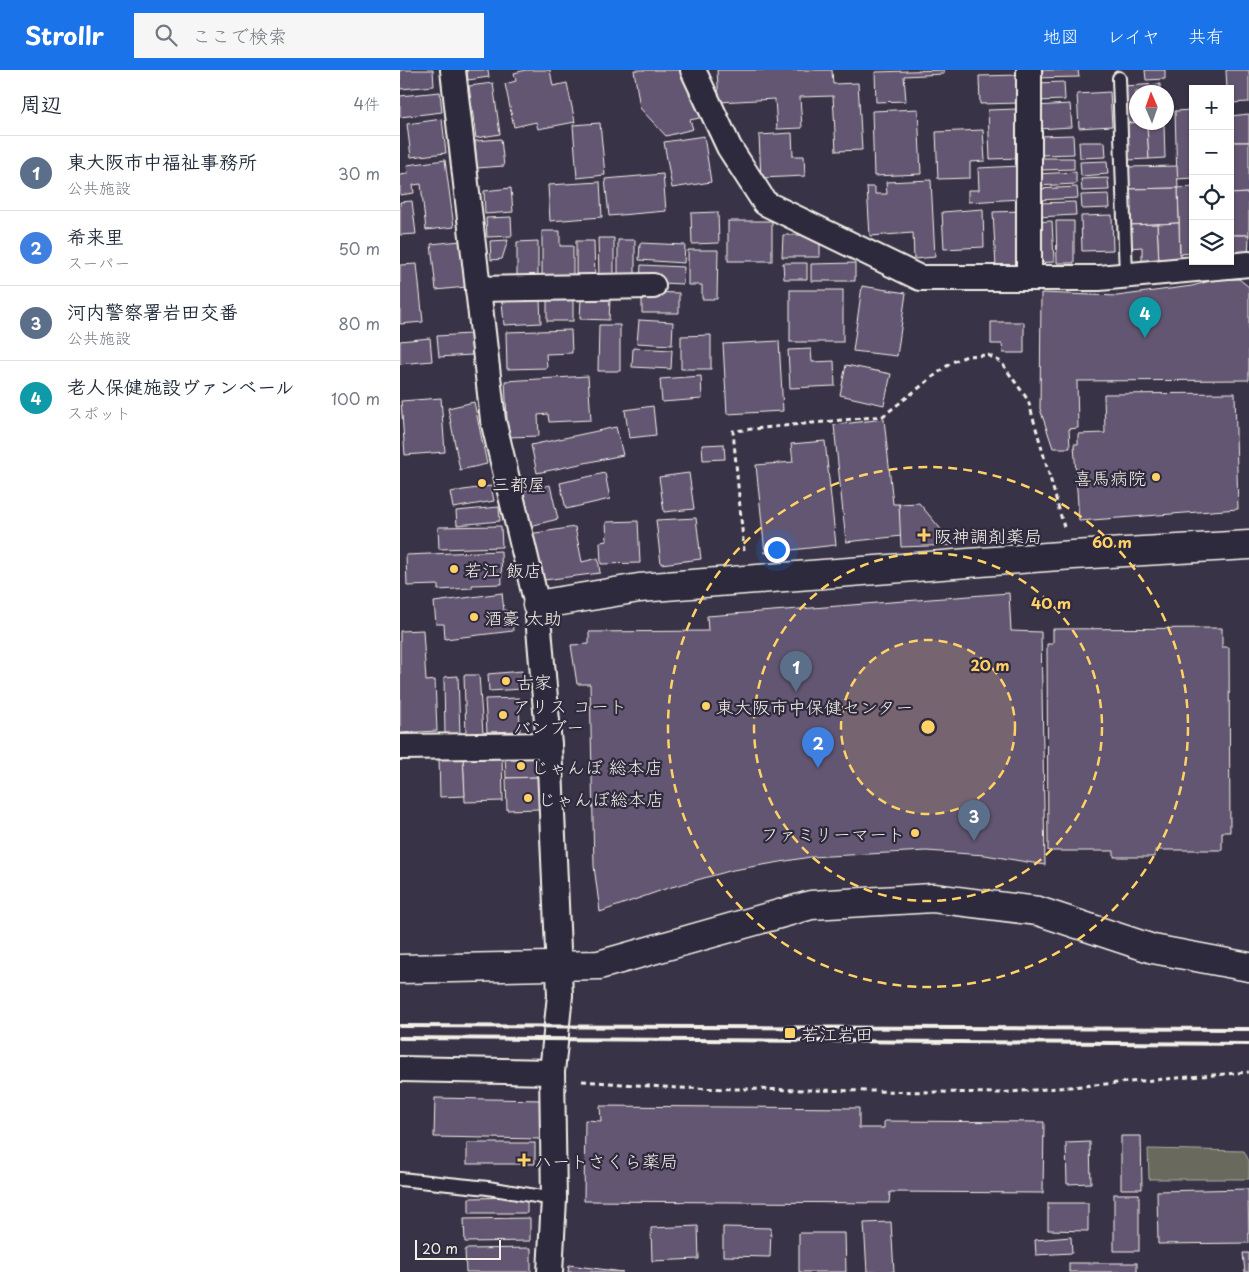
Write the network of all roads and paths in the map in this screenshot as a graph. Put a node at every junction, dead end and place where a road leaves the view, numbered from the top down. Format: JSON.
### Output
{"nodes":[{"id":1,"x":453,"y":70,"type":"edge"},
{"id":2,"x":693,"y":70,"type":"edge"},
{"id":3,"x":1029,"y":70,"type":"edge"},
{"id":4,"x":1119,"y":78,"type":"dead end"},
{"id":5,"x":1249,"y":264,"type":"edge"},
{"id":6,"x":1126,"y":275,"type":"junction"},
{"id":7,"x":1029,"y":278,"type":"junction"},
{"id":8,"x":652,"y":286,"type":"dead end"},
{"id":9,"x":478,"y":289,"type":"junction"},
{"id":10,"x":1249,"y":544,"type":"edge"},
{"id":11,"x":1073,"y":555,"type":"junction"},
{"id":12,"x":746,"y":579,"type":"junction"},
{"id":13,"x":537,"y":605,"type":"junction"},
{"id":14,"x":549,"y":745,"type":"junction"},
{"id":15,"x":400,"y":747,"type":"edge"},
{"id":16,"x":1249,"y":966,"type":"edge"},
{"id":17,"x":558,"y":967,"type":"junction"},
{"id":18,"x":400,"y":969,"type":"edge"},
{"id":19,"x":400,"y":1069,"type":"edge"},
{"id":20,"x":552,"y":1072,"type":"junction"},
{"id":21,"x":1249,"y":1072,"type":"edge"},
{"id":22,"x":582,"y":1081,"type":"dead end"},
{"id":23,"x":400,"y":1179,"type":"edge"},
{"id":24,"x":554,"y":1199,"type":"junction"},
{"id":25,"x":550,"y":1272,"type":"edge"}],
"edges":[{"from":1,"to":9,"type":"street"},
{"from":2,"to":7,"type":"street"},
{"from":3,"to":7,"type":"street"},
{"from":4,"to":6,"type":"lane"},
{"from":5,"to":6,"type":"street"},
{"from":6,"to":7,"type":"street"},
{"from":8,"to":9,"type":"street"},
{"from":9,"to":13,"type":"street"},
{"from":10,"to":11,"type":"street"},
{"from":11,"to":12,"type":"street"},
{"from":11,"to":12,"type":"path"},
{"from":12,"to":13,"type":"street"},
{"from":13,"to":14,"type":"street"},
{"from":14,"to":15,"type":"street"},
{"from":14,"to":17,"type":"street"},
{"from":16,"to":17,"type":"street"},
{"from":17,"to":18,"type":"street"},
{"from":17,"to":20,"type":"street"},
{"from":19,"to":20,"type":"street"},
{"from":20,"to":24,"type":"street"},
{"from":21,"to":22,"type":"path"},
{"from":23,"to":24,"type":"lane"},
{"from":24,"to":25,"type":"street"}]}
